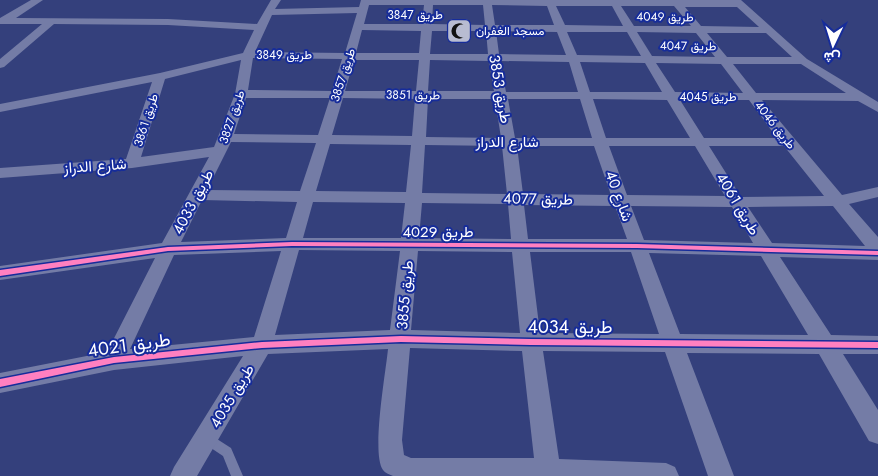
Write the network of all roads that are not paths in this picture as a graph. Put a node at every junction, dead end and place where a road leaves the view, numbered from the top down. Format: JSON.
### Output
{"nodes":[{"id":1,"x":38,"y":0,"type":"edge"},
{"id":2,"x":276,"y":0,"type":"edge"},
{"id":3,"x":429,"y":1,"type":"edge"},
{"id":4,"x":487,"y":2,"type":"edge"},
{"id":5,"x":550,"y":2,"type":"edge"},
{"id":6,"x":614,"y":2,"type":"edge"},
{"id":7,"x":675,"y":2,"type":"edge"},
{"id":8,"x":738,"y":2,"type":"edge"},
{"id":9,"x":365,"y":4,"type":"edge"},
{"id":10,"x":270,"y":12,"type":"junction"},
{"id":11,"x":2,"y":21,"type":"edge"},
{"id":12,"x":52,"y":21,"type":"junction"},
{"id":13,"x":260,"y":27,"type":"junction"},
{"id":14,"x":359,"y":27,"type":"junction"},
{"id":15,"x":428,"y":28,"type":"junction"},
{"id":16,"x":490,"y":28,"type":"junction"},
{"id":17,"x":560,"y":28,"type":"junction"},
{"id":18,"x":632,"y":29,"type":"junction"},
{"id":19,"x":699,"y":30,"type":"junction"},
{"id":20,"x":769,"y":30,"type":"junction"},
{"id":21,"x":248,"y":56,"type":"junction"},
{"id":22,"x":350,"y":56,"type":"junction"},
{"id":23,"x":426,"y":56,"type":"junction"},
{"id":24,"x":494,"y":57,"type":"junction"},
{"id":25,"x":572,"y":58,"type":"junction"},
{"id":26,"x":650,"y":59,"type":"junction"},
{"id":27,"x":724,"y":60,"type":"junction"},
{"id":28,"x":803,"y":61,"type":"junction"},
{"id":29,"x":0,"y":65,"type":"edge"},
{"id":30,"x":160,"y":77,"type":"junction"},
{"id":31,"x":242,"y":94,"type":"junction"},
{"id":32,"x":337,"y":94,"type":"junction"},
{"id":33,"x":423,"y":96,"type":"junction"},
{"id":34,"x":501,"y":96,"type":"junction"},
{"id":35,"x":585,"y":96,"type":"junction"},
{"id":36,"x":673,"y":97,"type":"junction"},
{"id":37,"x":754,"y":97,"type":"junction"},
{"id":38,"x":861,"y":97,"type":"junction"},
{"id":39,"x":0,"y":108,"type":"edge"},
{"id":40,"x":878,"y":108,"type":"edge"},
{"id":41,"x":323,"y":140,"type":"junction"},
{"id":42,"x":419,"y":141,"type":"junction"},
{"id":43,"x":509,"y":142,"type":"junction"},
{"id":44,"x":600,"y":142,"type":"junction"},
{"id":45,"x":700,"y":142,"type":"junction"},
{"id":46,"x":788,"y":142,"type":"junction"},
{"id":47,"x":223,"y":144,"type":"junction"},
{"id":48,"x":132,"y":163,"type":"junction"},
{"id":49,"x":0,"y":173,"type":"edge"},
{"id":50,"x":878,"y":192,"type":"edge"},
{"id":51,"x":197,"y":196,"type":"junction"},
{"id":52,"x":307,"y":197,"type":"junction"},
{"id":53,"x":414,"y":197,"type":"junction"},
{"id":54,"x":516,"y":199,"type":"junction"},
{"id":55,"x":621,"y":200,"type":"junction"},
{"id":56,"x":839,"y":201,"type":"junction"},
{"id":57,"x":737,"y":202,"type":"junction"},
{"id":58,"x":292,"y":244,"type":"junction"},
{"id":59,"x":409,"y":245,"type":"junction"},
{"id":60,"x":521,"y":246,"type":"junction"},
{"id":61,"x":637,"y":246,"type":"junction"},
{"id":62,"x":168,"y":249,"type":"junction"},
{"id":63,"x":766,"y":251,"type":"junction"},
{"id":64,"x":878,"y":251,"type":"edge"},
{"id":65,"x":0,"y":273,"type":"edge"},
{"id":66,"x":401,"y":339,"type":"junction"},
{"id":67,"x":531,"y":342,"type":"junction"},
{"id":68,"x":672,"y":342,"type":"junction"},
{"id":69,"x":826,"y":344,"type":"junction"},
{"id":70,"x":262,"y":345,"type":"junction"},
{"id":71,"x":878,"y":345,"type":"edge"},
{"id":72,"x":114,"y":360,"type":"junction"},
{"id":73,"x":0,"y":383,"type":"edge"},
{"id":74,"x":878,"y":432,"type":"edge"},
{"id":75,"x":206,"y":438,"type":"junction"},
{"id":76,"x":548,"y":474,"type":"edge"},
{"id":77,"x":183,"y":476,"type":"edge"},
{"id":78,"x":238,"y":476,"type":"edge"},
{"id":79,"x":666,"y":476,"type":"edge"},
{"id":80,"x":720,"y":476,"type":"edge"}],
"edges":[{"from":1,"to":11,"type":"street"},
{"from":2,"to":10,"type":"street","name":"طريق 3827"},
{"from":3,"to":4,"type":"street"},
{"from":3,"to":9,"type":"street"},
{"from":3,"to":15,"type":"street","name":"طريق 3855"},
{"from":4,"to":5,"type":"street"},
{"from":4,"to":16,"type":"street","name":"طريق 3853"},
{"from":5,"to":6,"type":"street"},
{"from":5,"to":17,"type":"street","name":"شارع 40"},
{"from":6,"to":7,"type":"street"},
{"from":6,"to":18,"type":"street","name":"طريق 4061"},
{"from":7,"to":8,"type":"street"},
{"from":7,"to":19,"type":"street","name":"طريق 4046"},
{"from":8,"to":20,"type":"street"},
{"from":9,"to":10,"type":"street"},
{"from":9,"to":14,"type":"street","name":"طريق 3857"},
{"from":10,"to":13,"type":"street","name":"طريق 3827"},
{"from":11,"to":12,"type":"street"},
{"from":12,"to":13,"type":"street"},
{"from":12,"to":29,"type":"street"},
{"from":13,"to":21,"type":"street","name":"طريق 3827"},
{"from":14,"to":15,"type":"street","name":"طريق 3847"},
{"from":14,"to":22,"type":"street","name":"طريق 3857"},
{"from":15,"to":16,"type":"street","name":"طريق 3847"},
{"from":15,"to":23,"type":"street","name":"طريق 3855"},
{"from":16,"to":17,"type":"street","name":"طريق 3847"},
{"from":16,"to":24,"type":"street","name":"طريق 3853"},
{"from":17,"to":18,"type":"street","name":"طريق 4049"},
{"from":17,"to":25,"type":"street","name":"شارع 40"},
{"from":18,"to":19,"type":"street","name":"طريق 4049"},
{"from":18,"to":26,"type":"street","name":"طريق 4061"},
{"from":19,"to":20,"type":"street","name":"طريق 4049"},
{"from":19,"to":27,"type":"street","name":"طريق 4046"},
{"from":20,"to":28,"type":"street"},
{"from":21,"to":22,"type":"street","name":"طريق 3849"},
{"from":21,"to":30,"type":"street","name":"طريق 3849"},
{"from":21,"to":31,"type":"street","name":"طريق 3827"},
{"from":22,"to":23,"type":"street","name":"طريق 3849"},
{"from":22,"to":32,"type":"street","name":"طريق 3857"},
{"from":23,"to":24,"type":"street","name":"طريق 3849"},
{"from":23,"to":33,"type":"street","name":"طريق 3855"},
{"from":24,"to":25,"type":"street","name":"طريق 3849"},
{"from":24,"to":34,"type":"street","name":"طريق 3853"},
{"from":25,"to":26,"type":"street","name":"طريق 4047"},
{"from":25,"to":35,"type":"street","name":"شارع 40"},
{"from":26,"to":27,"type":"street","name":"طريق 4047"},
{"from":26,"to":36,"type":"street","name":"طريق 4061"},
{"from":27,"to":28,"type":"street","name":"طريق 4047"},
{"from":27,"to":37,"type":"street","name":"طريق 4046"},
{"from":28,"to":38,"type":"street"},
{"from":30,"to":39,"type":"street","name":"طريق 3849"},
{"from":30,"to":48,"type":"street","name":"طريق 3861"},
{"from":31,"to":32,"type":"street","name":"طريق 3851"},
{"from":31,"to":47,"type":"street","name":"طريق 3827"},
{"from":32,"to":33,"type":"street","name":"طريق 3851"},
{"from":32,"to":41,"type":"street","name":"طريق 3857"},
{"from":33,"to":34,"type":"street","name":"طريق 3851"},
{"from":33,"to":42,"type":"street","name":"طريق 3855"},
{"from":34,"to":35,"type":"street","name":"طريق 3851"},
{"from":34,"to":43,"type":"street","name":"طريق 3853"},
{"from":35,"to":36,"type":"street","name":"طريق 4045"},
{"from":35,"to":44,"type":"street","name":"شارع 40"},
{"from":36,"to":37,"type":"street","name":"طريق 4045"},
{"from":36,"to":45,"type":"street","name":"طريق 4061"},
{"from":37,"to":38,"type":"street","name":"طريق 4045"},
{"from":37,"to":46,"type":"street","name":"طريق 4046"},
{"from":38,"to":40,"type":"street"},
{"from":41,"to":42,"type":"street","name":"شارع الدراز"},
{"from":41,"to":47,"type":"street","name":"شارع الدراز"},
{"from":41,"to":52,"type":"street","name":"طريق 4035"},
{"from":42,"to":43,"type":"street","name":"شارع الدراز"},
{"from":42,"to":53,"type":"street","name":"طريق 3855"},
{"from":43,"to":44,"type":"street","name":"شارع الدراز"},
{"from":43,"to":54,"type":"street","name":"طريق 3853"},
{"from":44,"to":45,"type":"street","name":"شارع الدراز"},
{"from":44,"to":55,"type":"street","name":"شارع 40"},
{"from":45,"to":46,"type":"street","name":"شارع الدراز"},
{"from":45,"to":57,"type":"street","name":"طريق 4061"},
{"from":46,"to":56,"type":"street","name":"طريق 4046"},
{"from":47,"to":48,"type":"street","name":"شارع الدراز"},
{"from":47,"to":51,"type":"street","name":"طريق 4033"},
{"from":48,"to":49,"type":"street","name":"شارع الدراز"},
{"from":50,"to":56,"type":"street","name":"طريق 4077"},
{"from":51,"to":52,"type":"street","name":"طريق 4077"},
{"from":51,"to":62,"type":"street","name":"طريق 4033"},
{"from":52,"to":53,"type":"street","name":"طريق 4077"},
{"from":52,"to":58,"type":"street","name":"طريق 4035"},
{"from":53,"to":54,"type":"street","name":"طريق 4077"},
{"from":53,"to":59,"type":"street","name":"طريق 3855"},
{"from":54,"to":55,"type":"street","name":"طريق 4077"},
{"from":54,"to":60,"type":"street","name":"طريق 3853"},
{"from":55,"to":57,"type":"street","name":"طريق 4077"},
{"from":55,"to":61,"type":"street","name":"شارع 40"},
{"from":56,"to":57,"type":"street","name":"طريق 4077"},
{"from":56,"to":64,"type":"street","name":"طريق 4046"},
{"from":57,"to":63,"type":"street","name":"طريق 4061"},
{"from":58,"to":59,"type":"street","name":"طريق 4029"},
{"from":58,"to":62,"type":"street","name":"طريق 4029"},
{"from":58,"to":70,"type":"street","name":"طريق 4035"},
{"from":59,"to":60,"type":"street","name":"طريق 4029"},
{"from":59,"to":66,"type":"street","name":"طريق 3855"},
{"from":60,"to":61,"type":"street","name":"طريق 4029"},
{"from":60,"to":67,"type":"street","name":"طريق 3853"},
{"from":61,"to":63,"type":"street","name":"طريق 4029"},
{"from":61,"to":68,"type":"street","name":"شارع 40"},
{"from":62,"to":65,"type":"street","name":"طريق 4029"},
{"from":62,"to":72,"type":"street","name":"طريق 4033"},
{"from":63,"to":64,"type":"street","name":"طريق 4029"},
{"from":63,"to":69,"type":"street","name":"طريق 4061"},
{"from":66,"to":67,"type":"street","name":"طريق 4034"},
{"from":66,"to":70,"type":"street","name":"طريق 4034"},
{"from":66,"to":76,"type":"street","name":"طريق 3855"},
{"from":67,"to":68,"type":"street","name":"طريق 4034"},
{"from":67,"to":76,"type":"street","name":"طريق 3853"},
{"from":68,"to":69,"type":"street","name":"طريق 4034"},
{"from":68,"to":80,"type":"street","name":"شارع 40"},
{"from":69,"to":71,"type":"street","name":"طريق 4034"},
{"from":69,"to":74,"type":"street","name":"طريق 4061"},
{"from":70,"to":72,"type":"street","name":"طريق 4021"},
{"from":70,"to":75,"type":"street","name":"طريق 4035"},
{"from":72,"to":73,"type":"street","name":"طريق 4021"},
{"from":75,"to":77,"type":"street","name":"طريق 4035"},
{"from":75,"to":78,"type":"lane"},
{"from":76,"to":79,"type":"street"}]}
